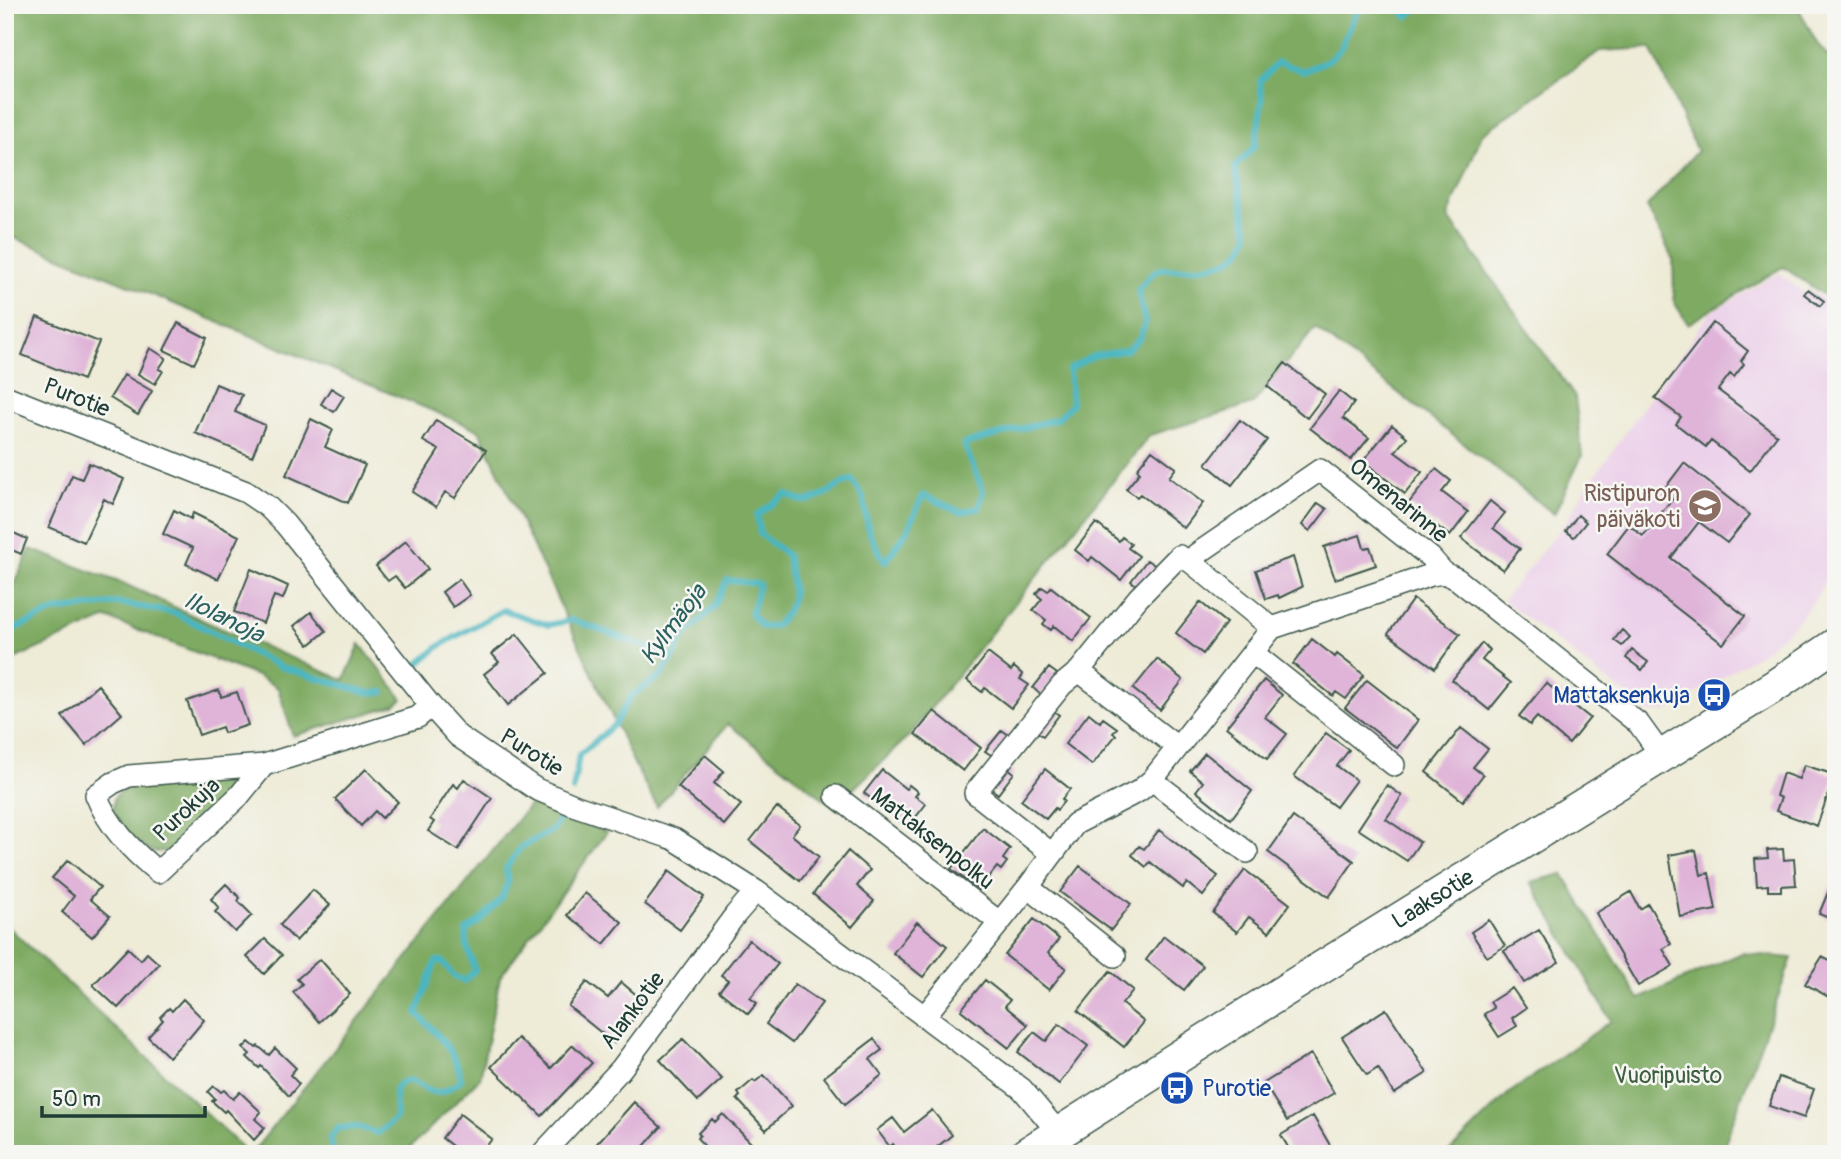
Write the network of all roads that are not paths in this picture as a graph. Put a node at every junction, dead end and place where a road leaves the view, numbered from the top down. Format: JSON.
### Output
{"nodes":[{"id":1,"x":5,"y":396,"type":"edge"},
{"id":2,"x":1191,"y":562,"type":"junction"},
{"id":3,"x":1444,"y":573,"type":"junction"},
{"id":4,"x":1272,"y":628,"type":"junction"},
{"id":5,"x":1836,"y":643,"type":"edge"},
{"id":6,"x":1253,"y":653,"type":"junction"},
{"id":7,"x":1079,"y":671,"type":"junction"},
{"id":8,"x":431,"y":706,"type":"junction"},
{"id":9,"x":1177,"y":747,"type":"junction"},
{"id":10,"x":1662,"y":756,"type":"junction"},
{"id":11,"x":264,"y":765,"type":"junction"},
{"id":12,"x":1394,"y":765,"type":"dead end"},
{"id":13,"x":1152,"y":780,"type":"junction"},
{"id":14,"x":836,"y":796,"type":"dead end"},
{"id":15,"x":1247,"y":852,"type":"dead end"},
{"id":16,"x":1052,"y":854,"type":"junction"},
{"id":17,"x":1028,"y":887,"type":"junction"},
{"id":18,"x":756,"y":891,"type":"junction"},
{"id":19,"x":999,"y":922,"type":"junction"},
{"id":20,"x":1115,"y":956,"type":"dead end"},
{"id":21,"x":925,"y":1017,"type":"junction"},
{"id":22,"x":1058,"y":1132,"type":"junction"},
{"id":23,"x":541,"y":1154,"type":"edge"},
{"id":24,"x":1026,"y":1154,"type":"edge"}],
"edges":[{"from":1,"to":8,"type":"street","name":"Purotie"},
{"from":2,"to":3,"type":"street","name":"Omenarinne"},
{"from":2,"to":4,"type":"street"},
{"from":2,"to":7,"type":"street"},
{"from":3,"to":4,"type":"street"},
{"from":3,"to":10,"type":"street"},
{"from":4,"to":6,"type":"street"},
{"from":5,"to":10,"type":"main road","name":"Laaksotie"},
{"from":6,"to":9,"type":"street"},
{"from":6,"to":12,"type":"street"},
{"from":7,"to":9,"type":"street"},
{"from":7,"to":16,"type":"street"},
{"from":8,"to":11,"type":"street","name":"Purokuja"},
{"from":8,"to":18,"type":"street","name":"Purotie"},
{"from":9,"to":13,"type":"street"},
{"from":10,"to":22,"type":"main road","name":"Laaksotie"},
{"from":11,"to":11,"type":"street","name":"Purokuja"},
{"from":13,"to":15,"type":"street"},
{"from":13,"to":16,"type":"street"},
{"from":14,"to":19,"type":"street","name":"Mattaksenpolku"},
{"from":16,"to":17,"type":"street"},
{"from":17,"to":19,"type":"street"},
{"from":17,"to":20,"type":"street"},
{"from":18,"to":21,"type":"street","name":"Purotie"},
{"from":18,"to":23,"type":"street","name":"Alankotie"},
{"from":19,"to":21,"type":"street"},
{"from":21,"to":22,"type":"street","name":"Purotie"},
{"from":22,"to":24,"type":"main road","name":"Laaksotie"}]}
